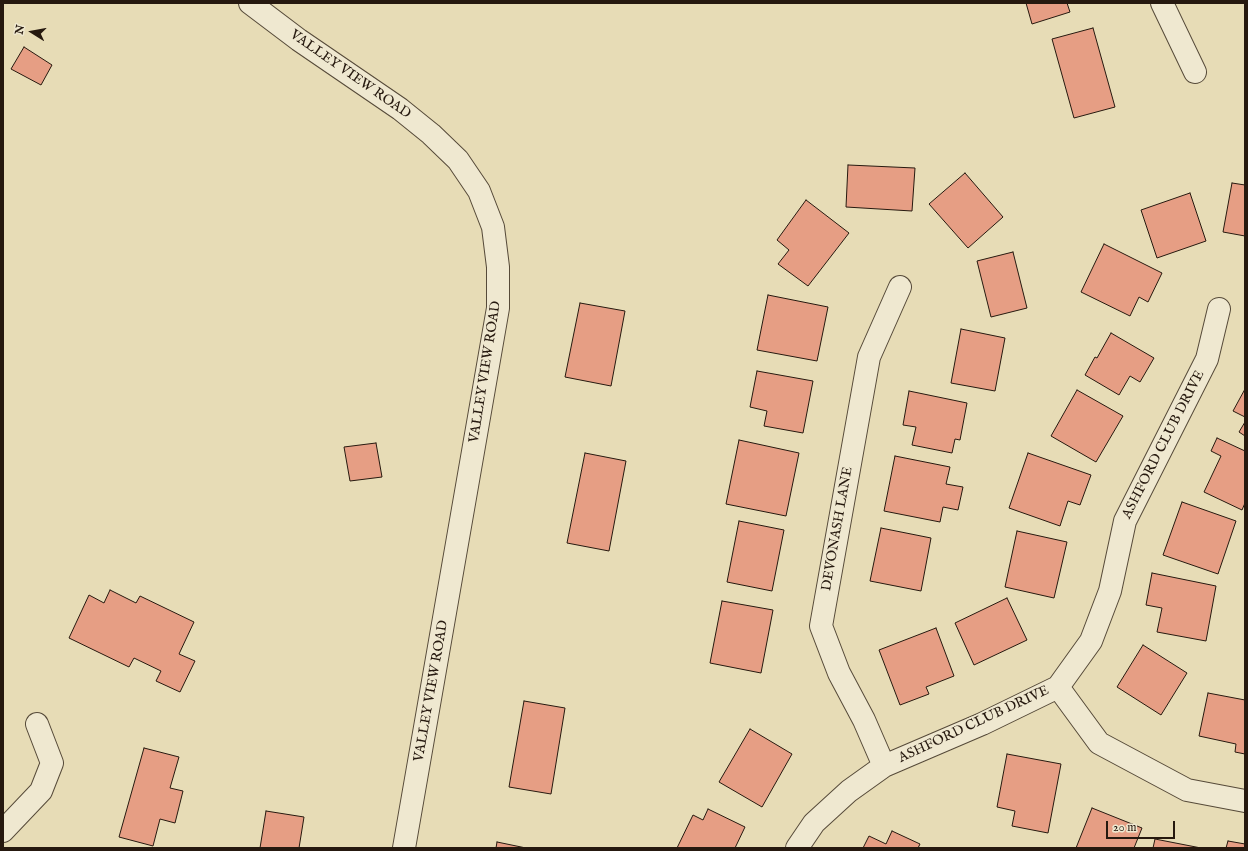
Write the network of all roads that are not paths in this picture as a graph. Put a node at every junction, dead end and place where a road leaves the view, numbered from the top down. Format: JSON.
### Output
{"nodes":[{"id":1,"x":250,"y":3,"type":"edge"},
{"id":2,"x":1162,"y":3,"type":"edge"},
{"id":3,"x":1195,"y":72,"type":"dead end"},
{"id":4,"x":900,"y":287,"type":"dead end"},
{"id":5,"x":1219,"y":309,"type":"dead end"},
{"id":6,"x":1058,"y":687,"type":"junction"},
{"id":7,"x":38,"y":724,"type":"dead end"},
{"id":8,"x":884,"y":766,"type":"junction"},
{"id":9,"x":1245,"y":801,"type":"edge"},
{"id":10,"x":3,"y":832,"type":"edge"},
{"id":11,"x":404,"y":848,"type":"edge"},
{"id":12,"x":797,"y":848,"type":"edge"}],
"edges":[{"from":1,"to":11,"type":"street","name":"VALLEY VIEW ROAD"},
{"from":2,"to":3,"type":"street"},
{"from":4,"to":8,"type":"street","name":"DEVONASH LANE"},
{"from":5,"to":6,"type":"street","name":"ASHFORD CLUB DRIVE"},
{"from":6,"to":8,"type":"street","name":"ASHFORD CLUB DRIVE"},
{"from":6,"to":9,"type":"street"},
{"from":7,"to":10,"type":"street"},
{"from":8,"to":12,"type":"street","name":"ASHFORD CLUB DRIVE"}]}
